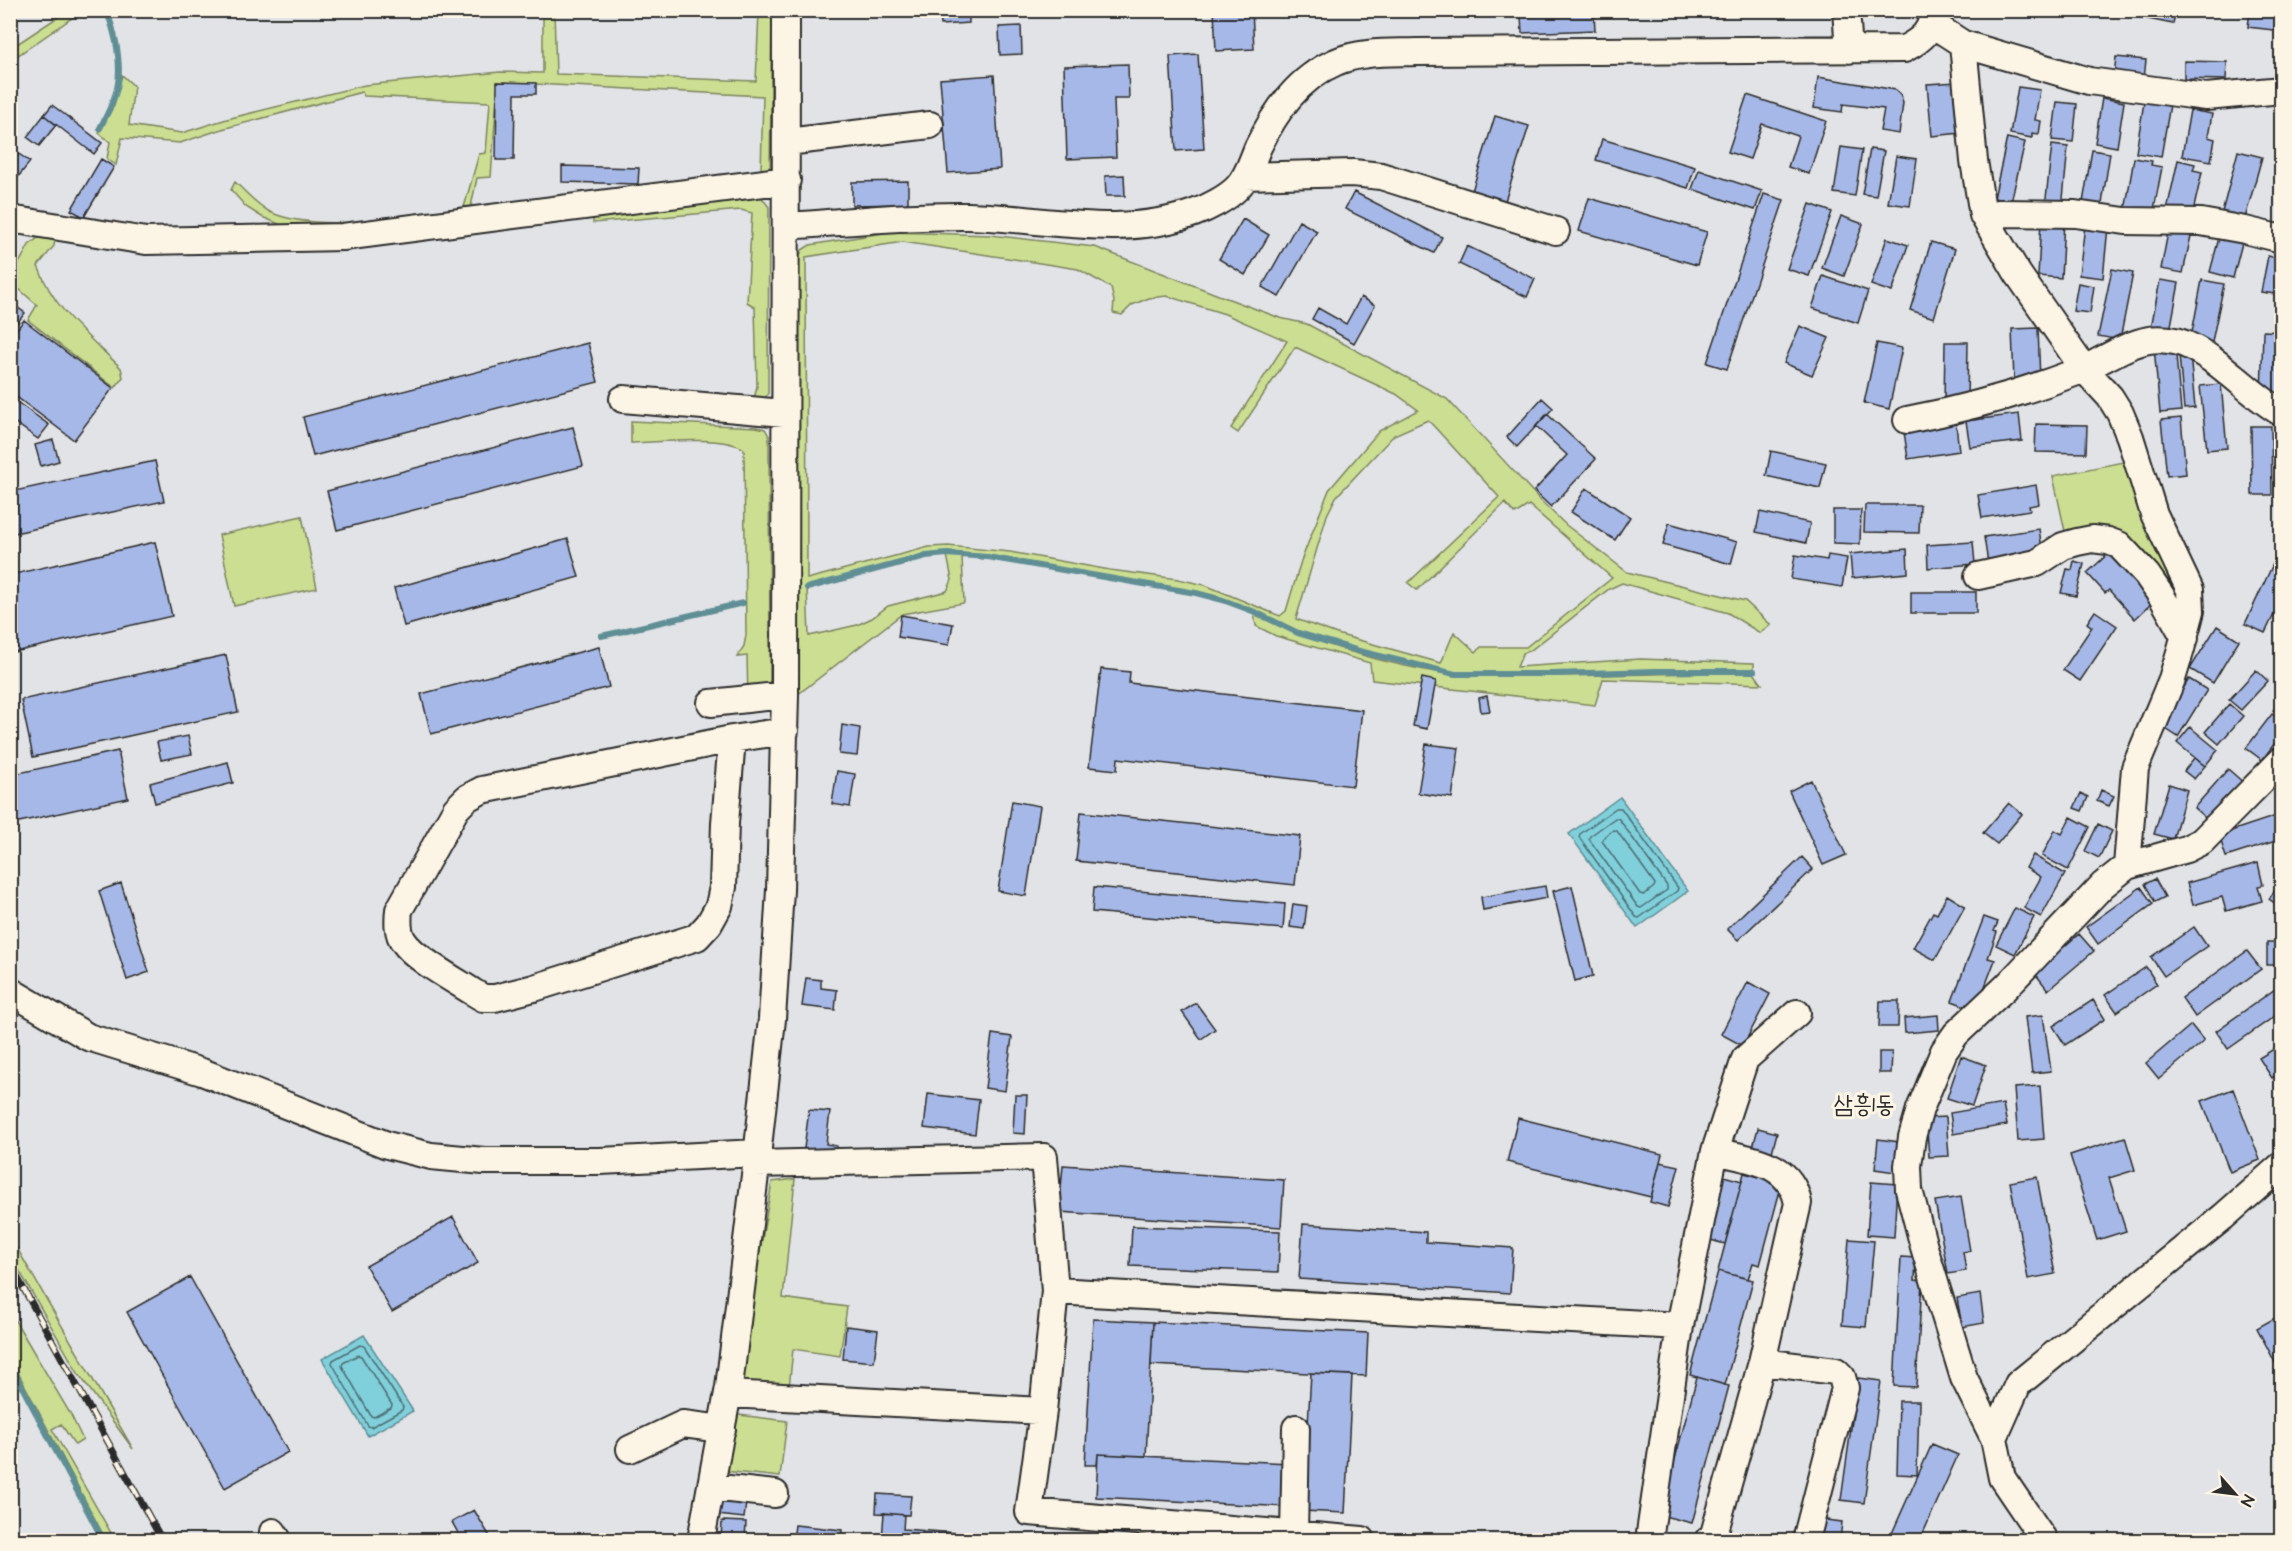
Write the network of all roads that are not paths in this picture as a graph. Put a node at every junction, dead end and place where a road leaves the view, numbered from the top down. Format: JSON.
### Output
{"nodes":[{"id":1,"x":786,"y":10,"type":"edge"},
{"id":2,"x":1846,"y":10,"type":"edge"},
{"id":3,"x":1933,"y":17,"type":"edge"},
{"id":4,"x":1963,"y":44,"type":"junction"},
{"id":5,"x":1849,"y":50,"type":"junction"},
{"id":6,"x":2282,"y":90,"type":"edge"},
{"id":7,"x":930,"y":125,"type":"dead end"},
{"id":8,"x":787,"y":142,"type":"junction"},
{"id":9,"x":1246,"y":176,"type":"junction"},
{"id":10,"x":787,"y":180,"type":"junction"},
{"id":11,"x":1983,"y":215,"type":"junction"},
{"id":12,"x":10,"y":219,"type":"edge"},
{"id":13,"x":787,"y":226,"type":"junction"},
{"id":14,"x":1556,"y":231,"type":"dead end"},
{"id":15,"x":2282,"y":239,"type":"edge"},
{"id":16,"x":2084,"y":369,"type":"junction"},
{"id":17,"x":623,"y":399,"type":"dead end"},
{"id":18,"x":784,"y":412,"type":"junction"},
{"id":19,"x":2282,"y":413,"type":"edge"},
{"id":20,"x":1907,"y":420,"type":"dead end"},
{"id":21,"x":1978,"y":576,"type":"dead end"},
{"id":22,"x":2184,"y":638,"type":"junction"},
{"id":23,"x":785,"y":694,"type":"junction"},
{"id":24,"x":711,"y":703,"type":"dead end"},
{"id":25,"x":785,"y":731,"type":"junction"},
{"id":26,"x":732,"y":739,"type":"junction"},
{"id":27,"x":2282,"y":760,"type":"edge"},
{"id":28,"x":2127,"y":866,"type":"junction"},
{"id":29,"x":10,"y":991,"type":"edge"},
{"id":30,"x":1797,"y":1012,"type":"dead end"},
{"id":31,"x":1715,"y":1151,"type":"junction"},
{"id":32,"x":756,"y":1158,"type":"junction"},
{"id":33,"x":2282,"y":1165,"type":"edge"},
{"id":34,"x":1055,"y":1292,"type":"junction"},
{"id":35,"x":1680,"y":1326,"type":"junction"},
{"id":36,"x":1762,"y":1362,"type":"junction"},
{"id":37,"x":728,"y":1394,"type":"junction"},
{"id":38,"x":1043,"y":1411,"type":"junction"},
{"id":39,"x":1296,"y":1428,"type":"dead end"},
{"id":40,"x":722,"y":1429,"type":"junction"},
{"id":41,"x":1994,"y":1438,"type":"junction"},
{"id":42,"x":630,"y":1449,"type":"dead end"},
{"id":43,"x":711,"y":1487,"type":"junction"},
{"id":44,"x":775,"y":1494,"type":"dead end"},
{"id":45,"x":1294,"y":1535,"type":"junction"},
{"id":46,"x":701,"y":1540,"type":"edge"},
{"id":47,"x":1362,"y":1540,"type":"edge"},
{"id":48,"x":1649,"y":1540,"type":"edge"},
{"id":49,"x":1709,"y":1540,"type":"edge"},
{"id":50,"x":1806,"y":1540,"type":"edge"},
{"id":51,"x":2044,"y":1540,"type":"edge"}],
"edges":[{"from":1,"to":8,"type":"street"},
{"from":2,"to":5,"type":"street"},
{"from":3,"to":4,"type":"street"},
{"from":3,"to":5,"type":"street"},
{"from":4,"to":6,"type":"street"},
{"from":4,"to":11,"type":"street"},
{"from":5,"to":9,"type":"street"},
{"from":7,"to":8,"type":"street"},
{"from":8,"to":10,"type":"street"},
{"from":9,"to":13,"type":"street"},
{"from":9,"to":14,"type":"street"},
{"from":10,"to":12,"type":"street"},
{"from":10,"to":13,"type":"street"},
{"from":11,"to":15,"type":"street"},
{"from":11,"to":16,"type":"street"},
{"from":13,"to":18,"type":"street"},
{"from":16,"to":19,"type":"street"},
{"from":16,"to":20,"type":"street"},
{"from":16,"to":22,"type":"street"},
{"from":17,"to":18,"type":"street"},
{"from":18,"to":23,"type":"street"},
{"from":21,"to":22,"type":"street"},
{"from":22,"to":28,"type":"street"},
{"from":23,"to":24,"type":"street"},
{"from":23,"to":25,"type":"street"},
{"from":25,"to":26,"type":"street"},
{"from":25,"to":32,"type":"street"},
{"from":26,"to":26,"type":"street"},
{"from":27,"to":28,"type":"street"},
{"from":28,"to":41,"type":"street"},
{"from":29,"to":32,"type":"street"},
{"from":30,"to":31,"type":"street"},
{"from":31,"to":35,"type":"street"},
{"from":31,"to":36,"type":"street"},
{"from":32,"to":34,"type":"street"},
{"from":32,"to":37,"type":"street"},
{"from":33,"to":41,"type":"street"},
{"from":34,"to":35,"type":"street"},
{"from":34,"to":38,"type":"street"},
{"from":35,"to":48,"type":"street"},
{"from":36,"to":49,"type":"street"},
{"from":36,"to":50,"type":"street"},
{"from":37,"to":38,"type":"street"},
{"from":37,"to":40,"type":"street"},
{"from":38,"to":45,"type":"street"},
{"from":39,"to":45,"type":"street"},
{"from":40,"to":42,"type":"street"},
{"from":40,"to":43,"type":"street"},
{"from":41,"to":51,"type":"street"},
{"from":43,"to":44,"type":"street"},
{"from":43,"to":46,"type":"street"},
{"from":45,"to":47,"type":"street"}]}
